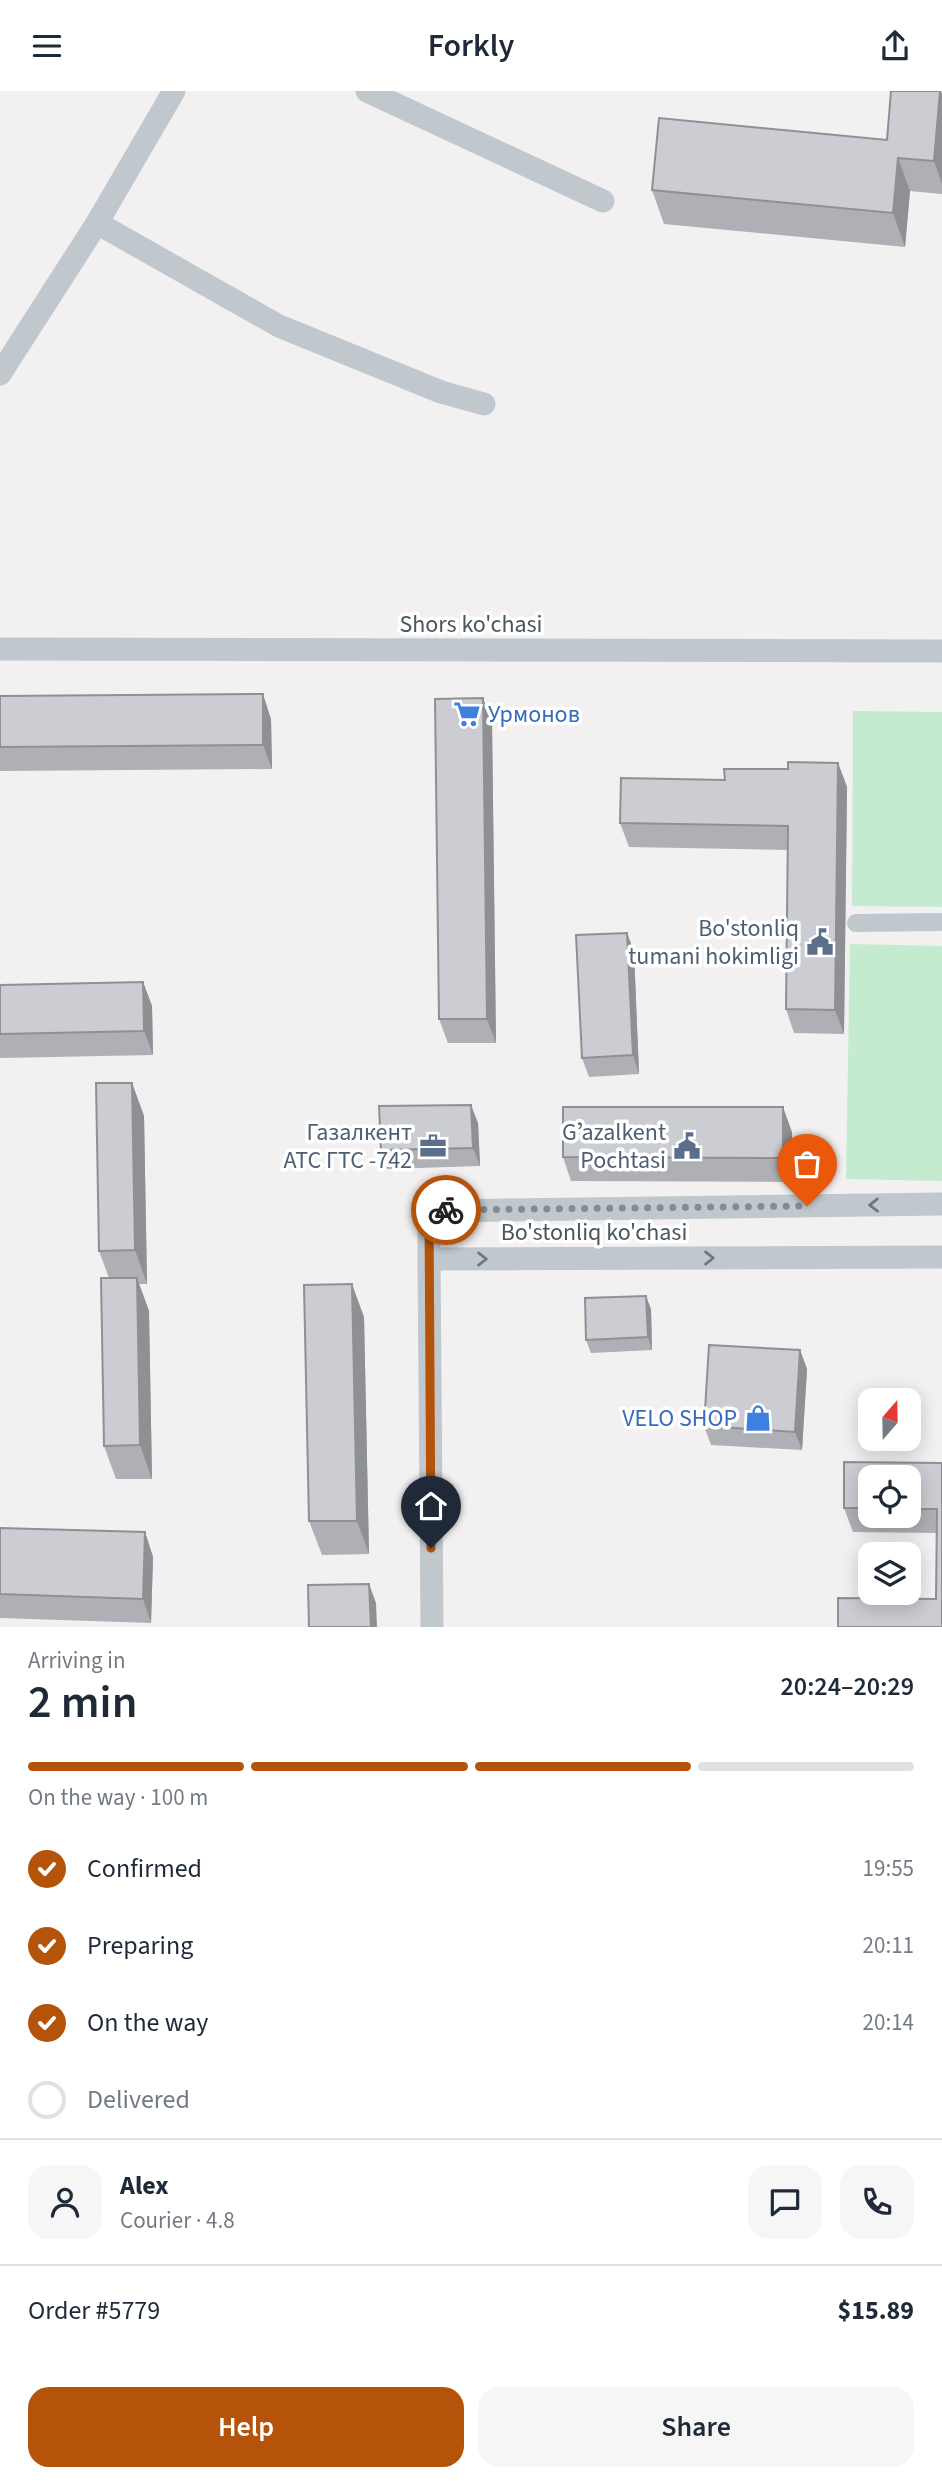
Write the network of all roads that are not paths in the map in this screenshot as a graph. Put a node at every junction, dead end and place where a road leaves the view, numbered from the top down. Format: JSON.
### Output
{"nodes":[{"id":1,"x":174,"y":91,"type":"edge"},
{"id":2,"x":367,"y":91,"type":"edge"},
{"id":3,"x":603,"y":201,"type":"dead end"},
{"id":4,"x":97,"y":223,"type":"junction"},
{"id":5,"x":0,"y":373,"type":"edge"},
{"id":6,"x":484,"y":404,"type":"dead end"},
{"id":7,"x":0,"y":649,"type":"edge"},
{"id":8,"x":942,"y":651,"type":"edge"},
{"id":9,"x":942,"y":922,"type":"edge"},
{"id":10,"x":856,"y":923,"type":"dead end"},
{"id":11,"x":942,"y":1204,"type":"edge"},
{"id":12,"x":942,"y":1257,"type":"edge"},
{"id":13,"x":429,"y":1259,"type":"junction"},
{"id":14,"x":432,"y":1627,"type":"edge"}],
"edges":[{"from":1,"to":4,"type":"street"},
{"from":2,"to":3,"type":"street"},
{"from":4,"to":5,"type":"street"},
{"from":4,"to":6,"type":"street"},
{"from":7,"to":8,"type":"street","name":"Shors ko'chasi"},
{"from":9,"to":10,"type":"street"},
{"from":11,"to":13,"type":"street","name":"Bo'stonliq ko'chasi","one_way":true},
{"from":13,"to":12,"type":"street","name":"Bo'stonliq ko'chasi","one_way":true},
{"from":13,"to":14,"type":"street"}]}
